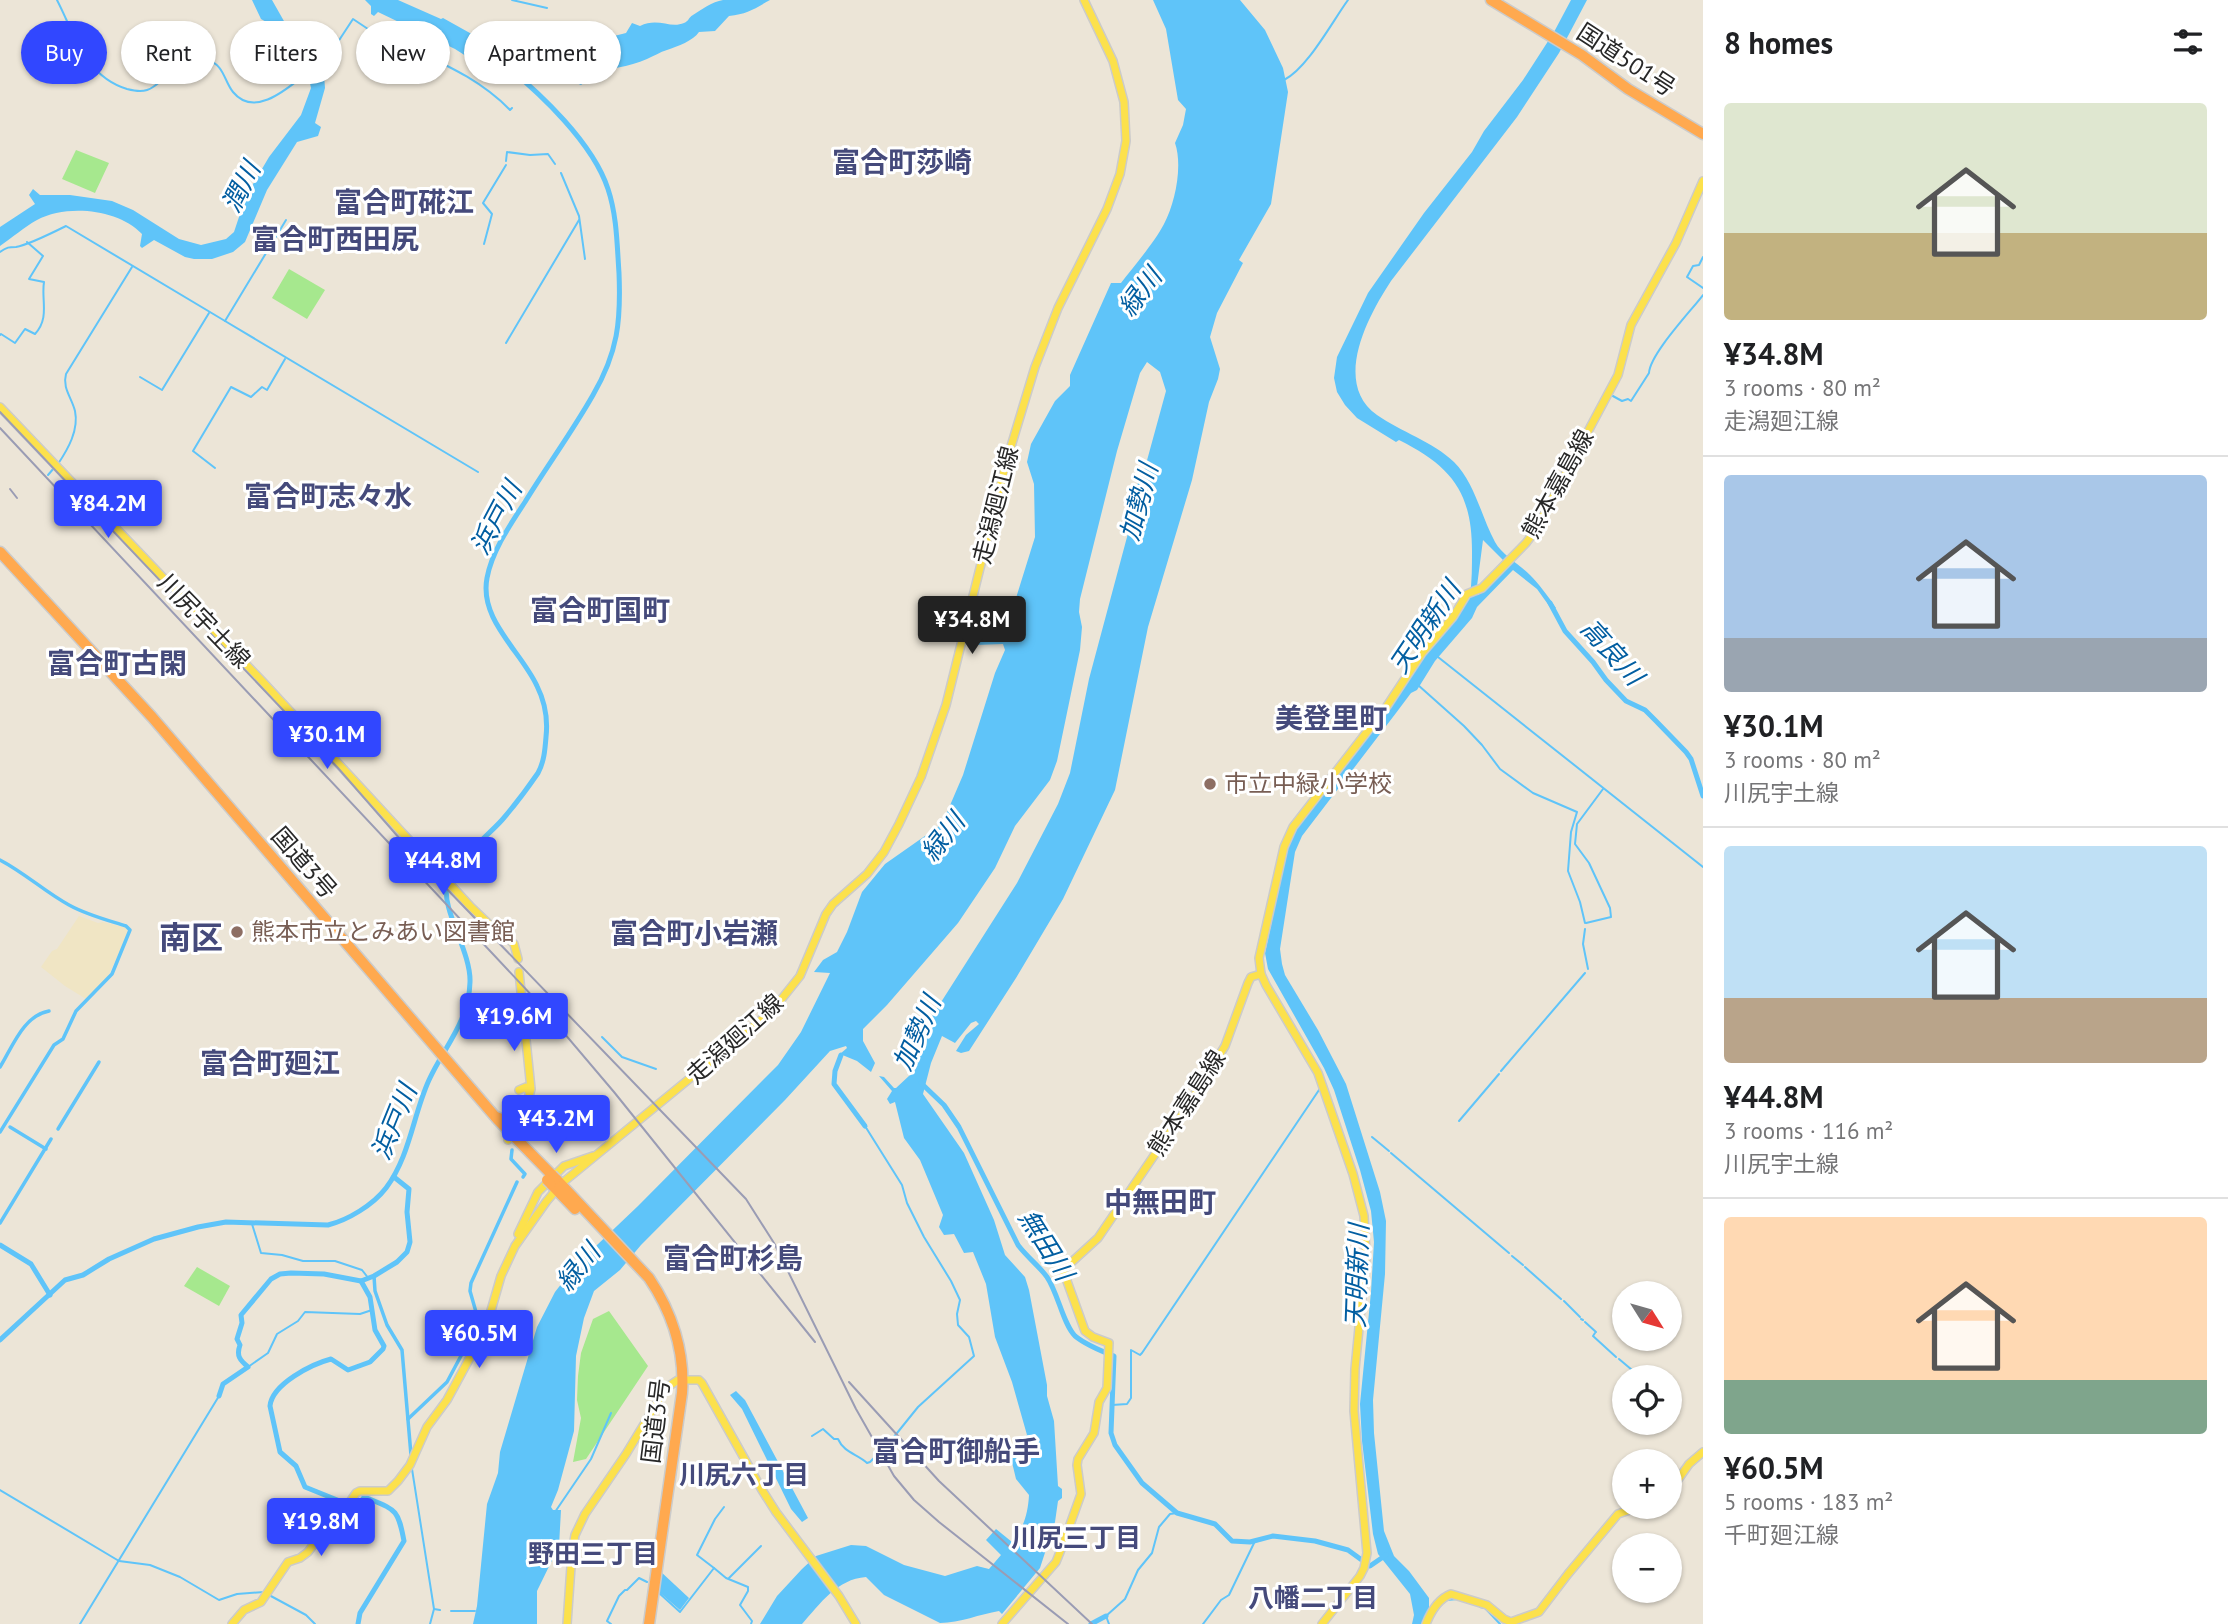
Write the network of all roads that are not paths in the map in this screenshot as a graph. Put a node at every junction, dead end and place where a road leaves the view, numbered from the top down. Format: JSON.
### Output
{"nodes":[{"id":1,"x":1084,"y":0,"type":"edge"},
{"id":2,"x":1491,"y":0,"type":"edge"},
{"id":3,"x":1703,"y":134,"type":"edge"},
{"id":4,"x":1703,"y":181,"type":"edge"},
{"id":5,"x":0,"y":407,"type":"edge"},
{"id":6,"x":0,"y":552,"type":"edge"},
{"id":7,"x":0,"y":559,"type":"edge"},
{"id":8,"x":518,"y":959,"type":"dead end"},
{"id":9,"x":519,"y":972,"type":"dead end"},
{"id":10,"x":1261,"y":974,"type":"junction"},
{"id":11,"x":423,"y":1037,"type":"junction"},
{"id":12,"x":450,"y":1070,"type":"junction"},
{"id":13,"x":519,"y":1090,"type":"dead end"},
{"id":14,"x":529,"y":1092,"type":"junction"},
{"id":15,"x":491,"y":1112,"type":"junction"},
{"id":16,"x":522,"y":1117,"type":"junction"},
{"id":17,"x":510,"y":1137,"type":"junction"},
{"id":18,"x":597,"y":1154,"type":"junction"},
{"id":19,"x":556,"y":1184,"type":"junction"},
{"id":20,"x":515,"y":1246,"type":"junction"},
{"id":21,"x":681,"y":1380,"type":"junction"},
{"id":22,"x":1703,"y":1452,"type":"edge"},
{"id":23,"x":1682,"y":1474,"type":"edge"},
{"id":24,"x":1614,"y":1519,"type":"edge"},
{"id":25,"x":232,"y":1624,"type":"edge"},
{"id":26,"x":567,"y":1624,"type":"edge"},
{"id":27,"x":647,"y":1624,"type":"edge"},
{"id":28,"x":856,"y":1624,"type":"edge"},
{"id":29,"x":1002,"y":1624,"type":"edge"},
{"id":30,"x":1322,"y":1624,"type":"edge"},
{"id":31,"x":1426,"y":1624,"type":"edge"}],
"edges":[{"from":1,"to":18,"type":"main road","name":"走潟廻江線"},
{"from":2,"to":3,"type":"highway","name":"国道501号"},
{"from":4,"to":10,"type":"main road","name":"熊本嘉島線"},
{"from":5,"to":8,"type":"main road","name":"川尻宇土線"},
{"from":6,"to":11,"type":"highway","name":"国道3号"},
{"from":7,"to":11,"type":"highway","name":"国道3号"},
{"from":9,"to":14,"type":"main road"},
{"from":10,"to":29,"type":"main road","name":"熊本嘉島線"},
{"from":10,"to":30,"type":"main road"},
{"from":11,"to":12,"type":"highway","name":"国道3号"},
{"from":12,"to":15,"type":"highway","name":"国道3号"},
{"from":12,"to":17,"type":"highway","name":"国道3号"},
{"from":13,"to":14,"type":"main road"},
{"from":14,"to":16,"type":"main road"},
{"from":15,"to":16,"type":"highway"},
{"from":15,"to":17,"type":"highway","name":"国道3号"},
{"from":16,"to":17,"type":"main road"},
{"from":17,"to":19,"type":"highway","name":"国道3号"},
{"from":18,"to":19,"type":"main road","name":"走潟廻江線"},
{"from":18,"to":20,"type":"main road","name":"走潟廻江線"},
{"from":19,"to":20,"type":"main road","name":"走潟廻江線"},
{"from":19,"to":21,"type":"highway","name":"国道3号"},
{"from":20,"to":25,"type":"main road"},
{"from":21,"to":26,"type":"main road"},
{"from":21,"to":27,"type":"highway","name":"国道3号"},
{"from":21,"to":28,"type":"main road"},
{"from":22,"to":23,"type":"main road"},
{"from":24,"to":31,"type":"main road"}]}
